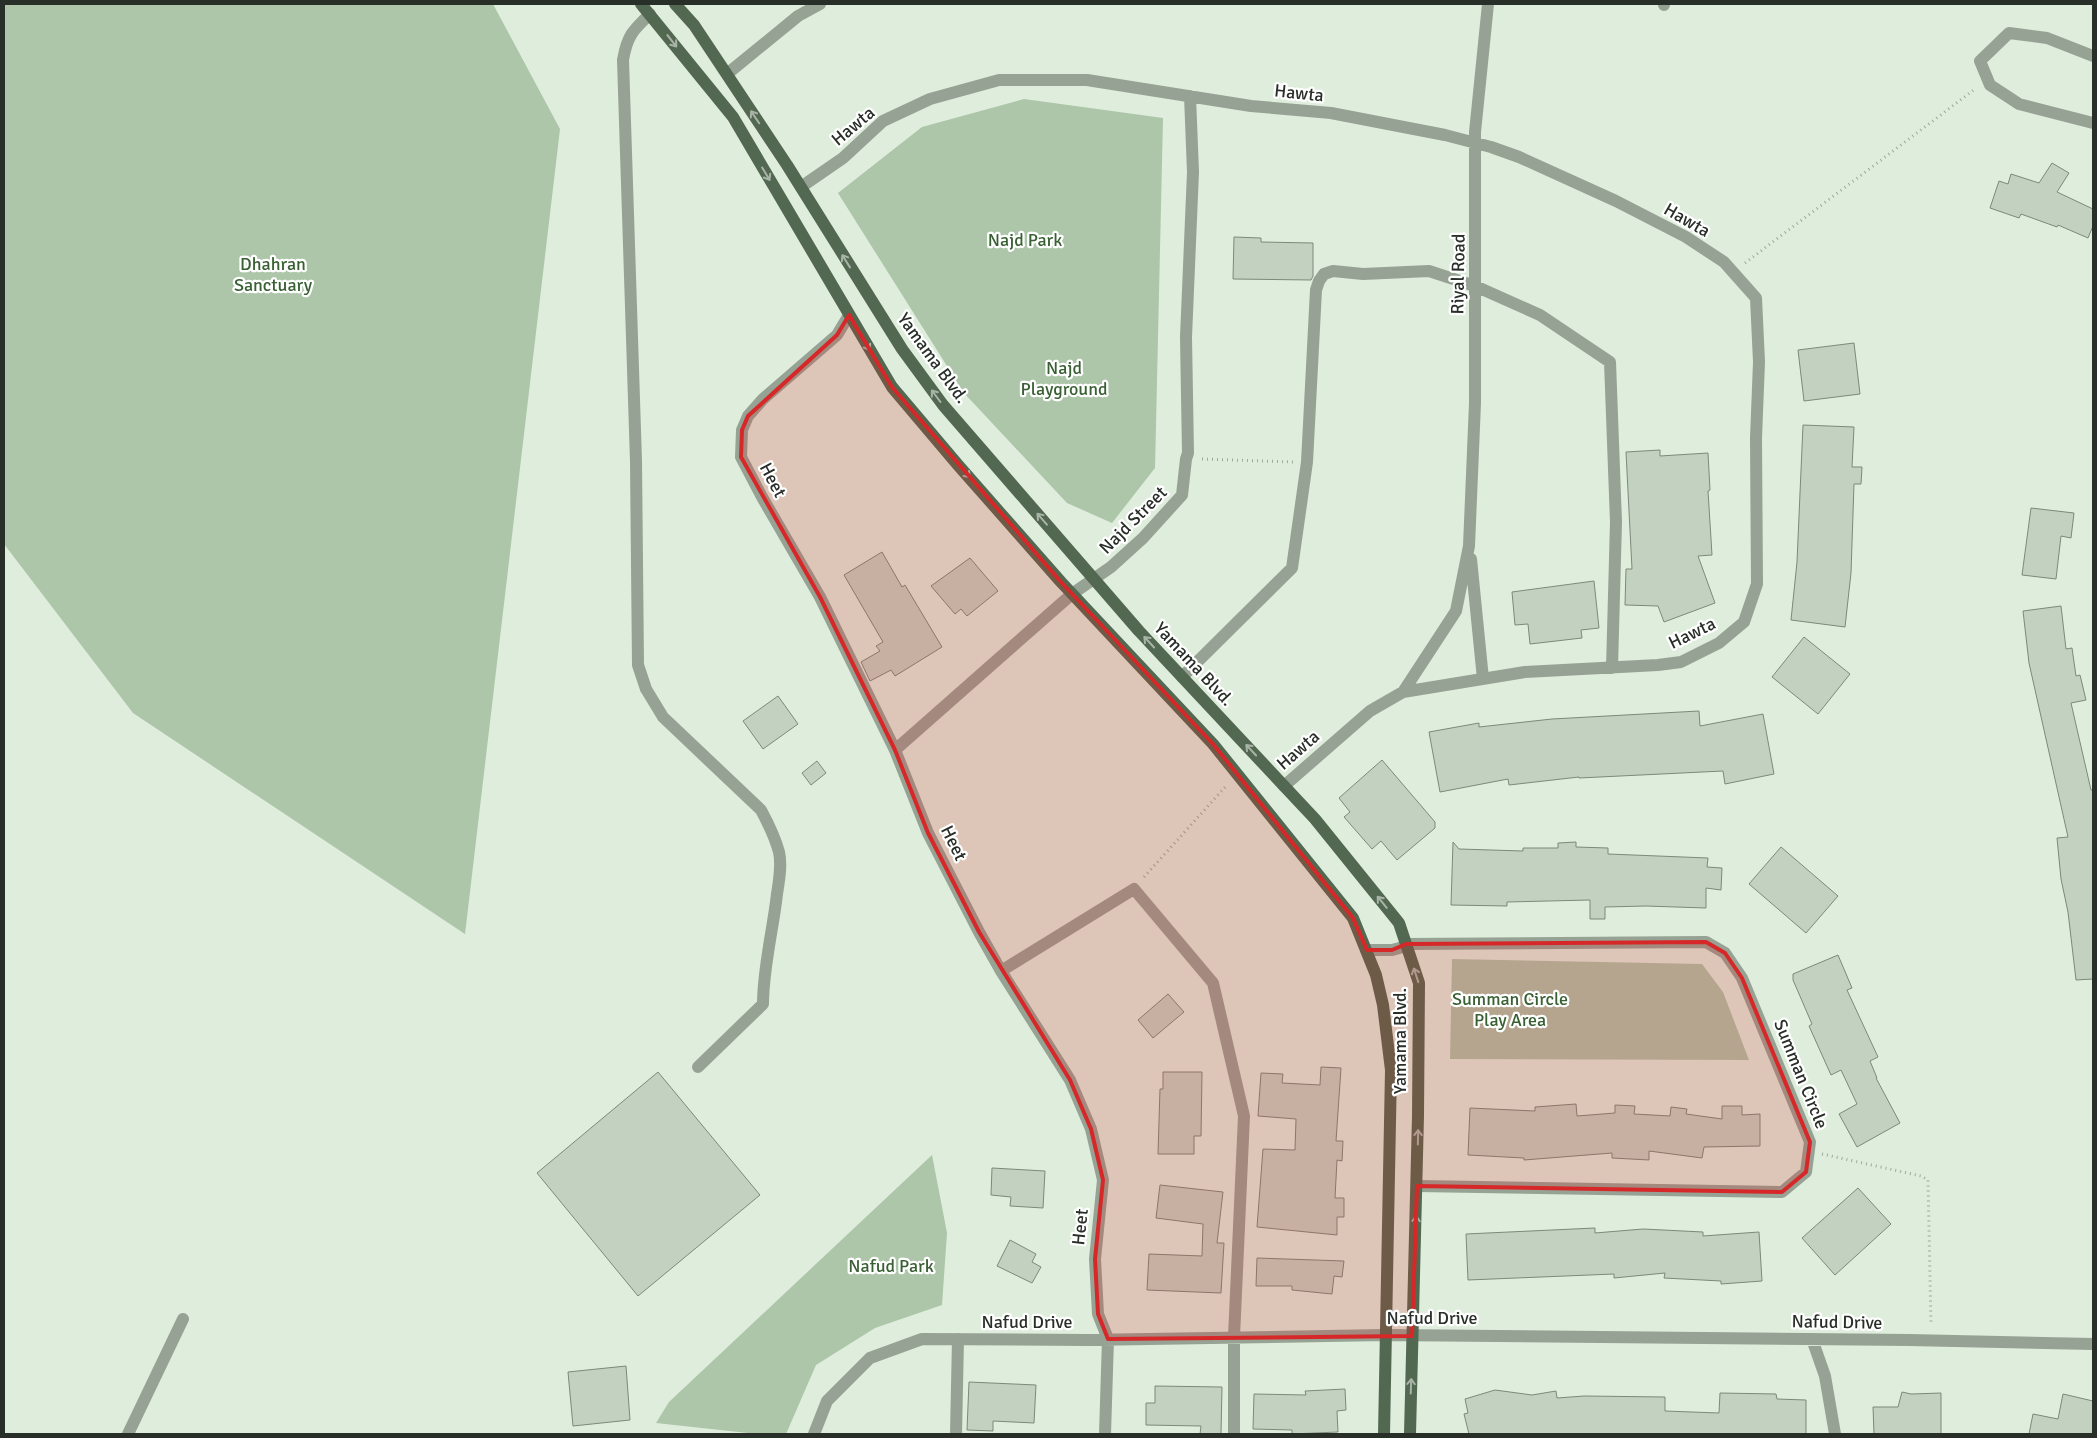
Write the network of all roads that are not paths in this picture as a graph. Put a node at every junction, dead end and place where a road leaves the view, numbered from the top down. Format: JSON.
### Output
{"nodes":[{"id":1,"x":641,"y":4,"type":"edge"},
{"id":2,"x":675,"y":4,"type":"edge"},
{"id":3,"x":820,"y":4,"type":"edge"},
{"id":4,"x":1488,"y":4,"type":"edge"},
{"id":5,"x":650,"y":14,"type":"junction"},
{"id":6,"x":2093,"y":56,"type":"edge"},
{"id":7,"x":727,"y":74,"type":"junction"},
{"id":8,"x":1190,"y":96,"type":"junction"},
{"id":9,"x":2093,"y":123,"type":"edge"},
{"id":10,"x":1476,"y":143,"type":"junction"},
{"id":11,"x":801,"y":187,"type":"junction"},
{"id":12,"x":1475,"y":286,"type":"junction"},
{"id":13,"x":849,"y":315,"type":"junction"},
{"id":14,"x":1470,"y":546,"type":"junction"},
{"id":15,"x":1094,"y":578,"type":"junction"},
{"id":16,"x":1072,"y":594,"type":"junction"},
{"id":17,"x":1612,"y":668,"type":"junction"},
{"id":18,"x":1182,"y":677,"type":"junction"},
{"id":19,"x":1483,"y":679,"type":"junction"},
{"id":20,"x":1402,"y":692,"type":"junction"},
{"id":21,"x":895,"y":750,"type":"junction"},
{"id":22,"x":1284,"y":786,"type":"junction"},
{"id":23,"x":1406,"y":945,"type":"junction"},
{"id":24,"x":1366,"y":950,"type":"junction"},
{"id":25,"x":1001,"y":971,"type":"junction"},
{"id":26,"x":698,"y":1067,"type":"dead end"},
{"id":27,"x":1417,"y":1186,"type":"junction"},
{"id":28,"x":183,"y":1319,"type":"dead end"},
{"id":29,"x":1385,"y":1336,"type":"junction"},
{"id":30,"x":1412,"y":1336,"type":"junction"},
{"id":31,"x":1234,"y":1337,"type":"junction"},
{"id":32,"x":958,"y":1339,"type":"junction"},
{"id":33,"x":1812,"y":1339,"type":"junction"},
{"id":34,"x":1108,"y":1340,"type":"junction"},
{"id":35,"x":2093,"y":1344,"type":"edge"},
{"id":36,"x":128,"y":1434,"type":"edge"},
{"id":37,"x":814,"y":1434,"type":"edge"},
{"id":38,"x":956,"y":1434,"type":"edge"},
{"id":39,"x":1104,"y":1434,"type":"edge"},
{"id":40,"x":1234,"y":1434,"type":"edge"},
{"id":41,"x":1384,"y":1434,"type":"edge"},
{"id":42,"x":1410,"y":1434,"type":"edge"},
{"id":43,"x":1835,"y":1434,"type":"edge"}],
"edges":[{"from":1,"to":5,"type":"main road","name":"Yamama Blvd."},
{"from":2,"to":7,"type":"main road","name":"Yamama Blvd."},
{"from":3,"to":7,"type":"street"},
{"from":4,"to":10,"type":"street","name":"Riyal Road"},
{"from":5,"to":13,"type":"main road","name":"Yamama Blvd.","one_way":true},
{"from":5,"to":26,"type":"street"},
{"from":6,"to":9,"type":"street"},
{"from":11,"to":7,"type":"main road","name":"Yamama Blvd.","one_way":true},
{"from":8,"to":10,"type":"street","name":"Hawta"},
{"from":8,"to":11,"type":"street","name":"Hawta"},
{"from":8,"to":15,"type":"street","name":"Najd Street"},
{"from":10,"to":12,"type":"street","name":"Riyal Road"},
{"from":10,"to":17,"type":"street","name":"Hawta"},
{"from":15,"to":11,"type":"main road","name":"Yamama Blvd.","one_way":true},
{"from":12,"to":14,"type":"street","name":"Riyal Road"},
{"from":12,"to":17,"type":"street"},
{"from":12,"to":18,"type":"street"},
{"from":13,"to":16,"type":"main road","name":"Yamama Blvd.","one_way":true},
{"from":13,"to":21,"type":"street","name":"Heet"},
{"from":14,"to":19,"type":"street","name":"Riyal Road"},
{"from":14,"to":20,"type":"street","name":"Riyal Road"},
{"from":15,"to":16,"type":"street","name":"Najd Street"},
{"from":18,"to":15,"type":"main road","name":"Yamama Blvd.","one_way":true},
{"from":16,"to":21,"type":"street","name":"Najd Street"},
{"from":16,"to":24,"type":"main road","name":"Yamama Blvd."},
{"from":17,"to":19,"type":"street","name":"Hawta"},
{"from":22,"to":18,"type":"main road","name":"Yamama Blvd.","one_way":true},
{"from":19,"to":20,"type":"street","name":"Hawta"},
{"from":20,"to":22,"type":"street","name":"Hawta"},
{"from":21,"to":25,"type":"street","name":"Heet"},
{"from":23,"to":22,"type":"main road","name":"Yamama Blvd.","one_way":true},
{"from":23,"to":24,"type":"street","name":"Summan Circle"},
{"from":27,"to":23,"type":"main road","name":"Yamama Blvd.","one_way":true},
{"from":23,"to":27,"type":"street","name":"Summan Circle"},
{"from":24,"to":29,"type":"main road","name":"Yamama Blvd."},
{"from":25,"to":31,"type":"street"},
{"from":25,"to":34,"type":"street","name":"Heet"},
{"from":30,"to":27,"type":"main road","name":"Yamama Blvd.","one_way":true},
{"from":28,"to":36,"type":"street"},
{"from":29,"to":30,"type":"street","name":"Nafud Drive"},
{"from":29,"to":31,"type":"street","name":"Nafud Drive"},
{"from":29,"to":41,"type":"main road","name":"Yamama Blvd."},
{"from":30,"to":33,"type":"street","name":"Nafud Drive"},
{"from":42,"to":30,"type":"main road","name":"Yamama Blvd.","one_way":true},
{"from":31,"to":34,"type":"street","name":"Nafud Drive"},
{"from":31,"to":40,"type":"street"},
{"from":32,"to":34,"type":"street","name":"Nafud Drive"},
{"from":32,"to":37,"type":"street","name":"Nafud Drive"},
{"from":32,"to":38,"type":"street"},
{"from":33,"to":35,"type":"street","name":"Nafud Drive"},
{"from":33,"to":43,"type":"street"},
{"from":34,"to":39,"type":"street","name":"Heet"}]}
